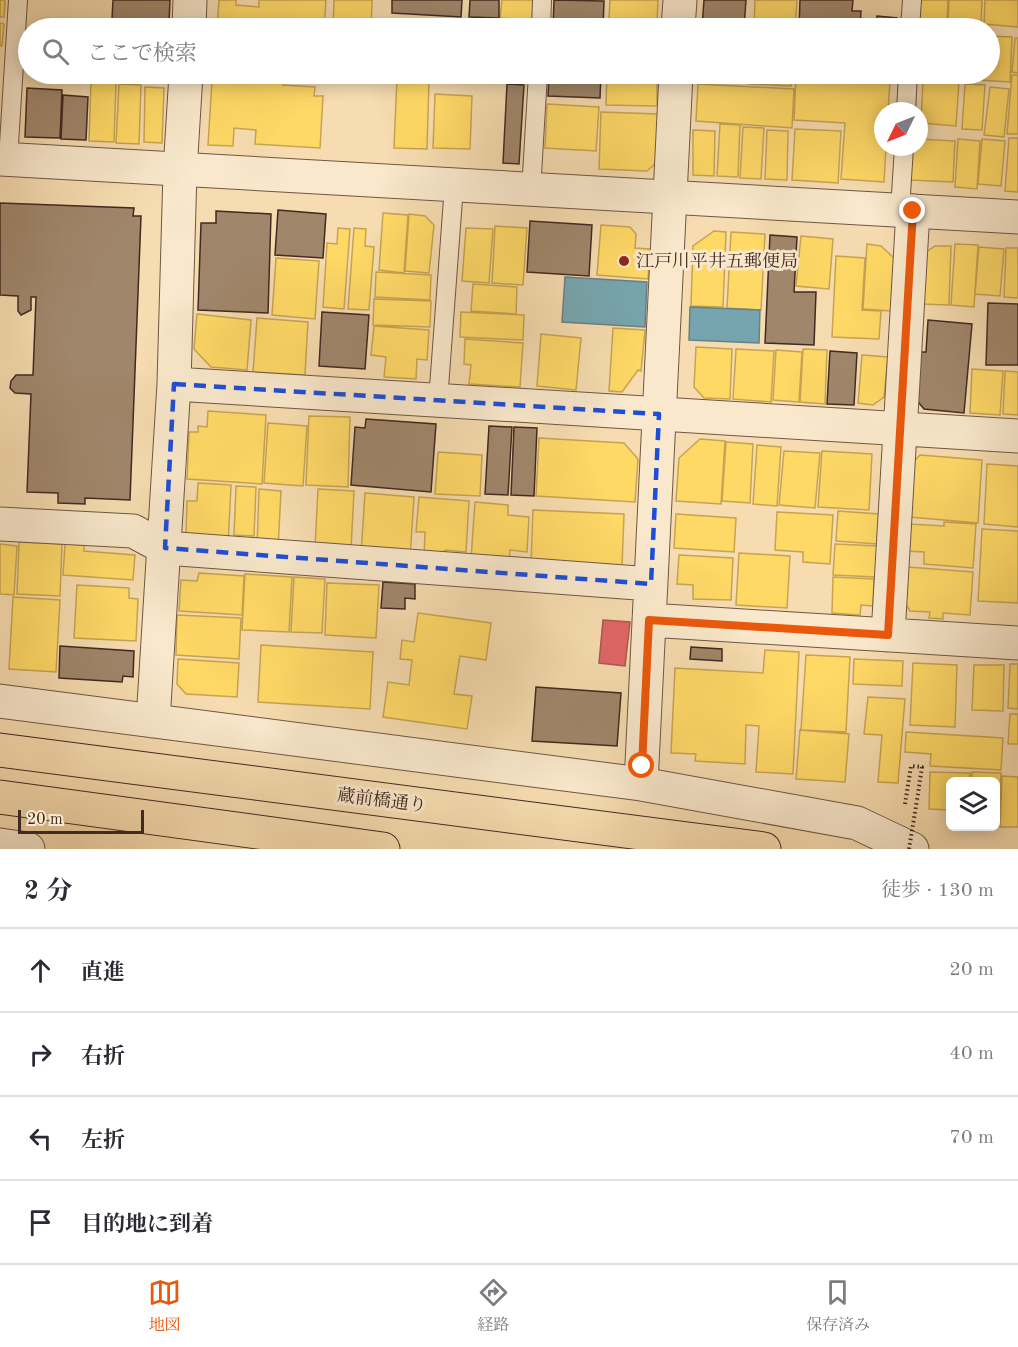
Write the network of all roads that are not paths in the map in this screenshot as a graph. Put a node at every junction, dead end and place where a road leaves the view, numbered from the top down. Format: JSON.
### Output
{"nodes":[{"id":1,"x":18,"y":0,"type":"edge"},
{"id":2,"x":190,"y":0,"type":"edge"},
{"id":3,"x":542,"y":0,"type":"edge"},
{"id":4,"x":680,"y":0,"type":"edge"},
{"id":5,"x":912,"y":0,"type":"edge"},
{"id":6,"x":189,"y":18,"type":"edge"},
{"id":7,"x":541,"y":18,"type":"edge"},
{"id":8,"x":679,"y":18,"type":"edge"},
{"id":9,"x":911,"y":18,"type":"edge"},
{"id":10,"x":185,"y":84,"type":"edge"},
{"id":11,"x":537,"y":84,"type":"edge"},
{"id":12,"x":676,"y":84,"type":"edge"},
{"id":13,"x":907,"y":84,"type":"edge"},
{"id":14,"x":906,"y":102,"type":"edge"},
{"id":15,"x":904,"y":156,"type":"edge"},
{"id":16,"x":4,"y":160,"type":"edge"},
{"id":17,"x":180,"y":171,"type":"junction"},
{"id":18,"x":454,"y":186,"type":"junction"},
{"id":19,"x":531,"y":190,"type":"junction"},
{"id":20,"x":670,"y":199,"type":"junction"},
{"id":21,"x":907,"y":211,"type":"junction"},
{"id":22,"x":1018,"y":217,"type":"edge"},
{"id":23,"x":174,"y":384,"type":"junction"},
{"id":24,"x":438,"y":400,"type":"junction"},
{"id":25,"x":659,"y":414,"type":"junction"},
{"id":26,"x":900,"y":429,"type":"junction"},
{"id":27,"x":1018,"y":436,"type":"edge"},
{"id":28,"x":0,"y":524,"type":"edge"},
{"id":29,"x":165,"y":548,"type":"junction"},
{"id":30,"x":651,"y":584,"type":"junction"},
{"id":31,"x":649,"y":620,"type":"junction"},
{"id":32,"x":888,"y":635,"type":"junction"},
{"id":33,"x":1018,"y":643,"type":"edge"},
{"id":34,"x":0,"y":701,"type":"edge"},
{"id":35,"x":153,"y":721,"type":"junction"},
{"id":36,"x":0,"y":750,"type":"edge"},
{"id":37,"x":641,"y":784,"type":"junction"},
{"id":38,"x":0,"y":797,"type":"edge"},
{"id":39,"x":0,"y":845,"type":"edge"},
{"id":40,"x":28,"y":849,"type":"edge"},
{"id":41,"x":383,"y":849,"type":"edge"},
{"id":42,"x":764,"y":849,"type":"edge"},
{"id":43,"x":910,"y":849,"type":"edge"}],
"edges":[{"from":1,"to":16,"type":"lane"},
{"from":2,"to":6,"type":"street"},
{"from":3,"to":7,"type":"lane"},
{"from":4,"to":8,"type":"street"},
{"from":5,"to":9,"type":"lane"},
{"from":10,"to":17,"type":"street"},
{"from":11,"to":19,"type":"lane"},
{"from":12,"to":20,"type":"street"},
{"from":13,"to":14,"type":"lane"},
{"from":15,"to":21,"type":"lane"},
{"from":16,"to":17,"type":"street"},
{"from":17,"to":18,"type":"street"},
{"from":17,"to":23,"type":"street"},
{"from":18,"to":19,"type":"street"},
{"from":18,"to":24,"type":"lane"},
{"from":19,"to":20,"type":"street"},
{"from":20,"to":21,"type":"street"},
{"from":20,"to":25,"type":"street"},
{"from":21,"to":22,"type":"street"},
{"from":21,"to":26,"type":"street"},
{"from":23,"to":24,"type":"street"},
{"from":23,"to":29,"type":"street"},
{"from":24,"to":25,"type":"street"},
{"from":25,"to":26,"type":"street"},
{"from":25,"to":30,"type":"street"},
{"from":26,"to":27,"type":"street"},
{"from":26,"to":32,"type":"street"},
{"from":28,"to":29,"type":"street"},
{"from":29,"to":30,"type":"street"},
{"from":29,"to":35,"type":"street"},
{"from":30,"to":31,"type":"street"},
{"from":31,"to":32,"type":"street"},
{"from":31,"to":37,"type":"street"},
{"from":32,"to":33,"type":"street"},
{"from":34,"to":35,"type":"street"},
{"from":35,"to":37,"type":"street"},
{"from":36,"to":42,"type":"main road","name":"蔵前橋通り"},
{"from":37,"to":43,"type":"street"},
{"from":38,"to":41,"type":"main road"},
{"from":39,"to":40,"type":"street"}]}
